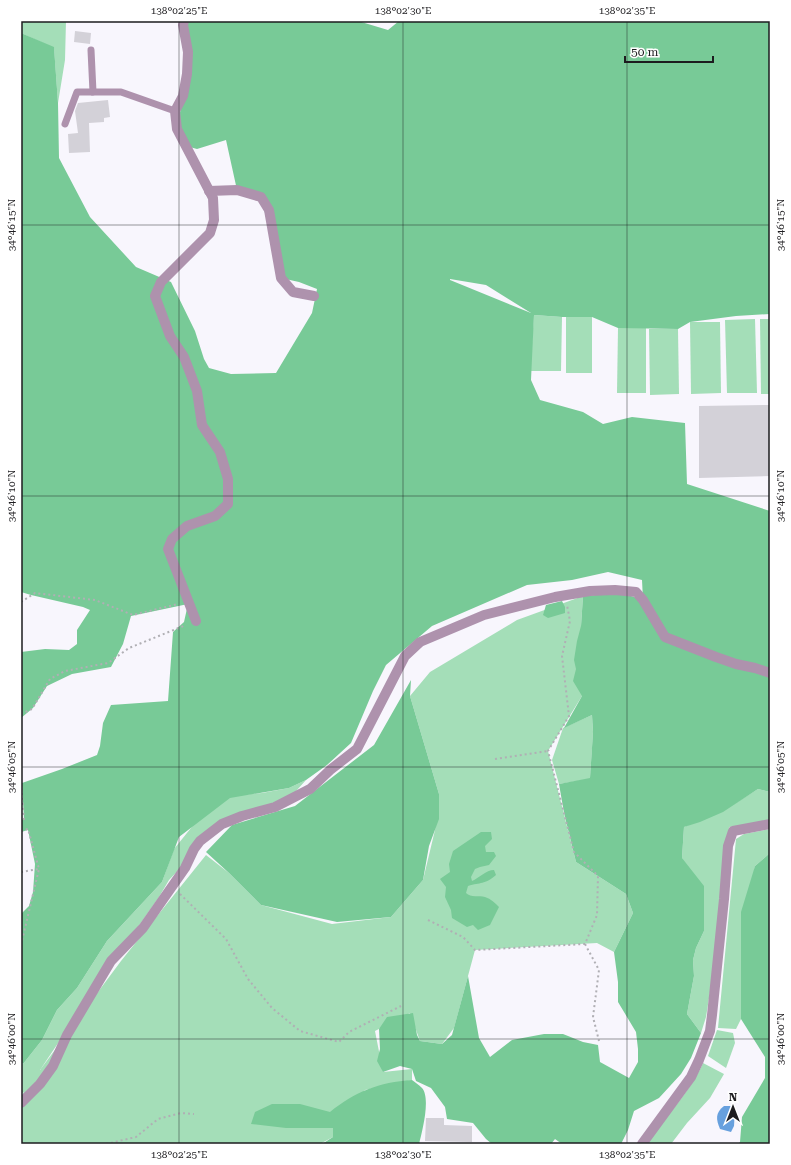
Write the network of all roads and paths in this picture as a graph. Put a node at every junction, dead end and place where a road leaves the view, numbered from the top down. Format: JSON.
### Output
{"nodes":[{"id":1,"x":184,"y":21,"type":"edge"},
{"id":2,"x":91,"y":50,"type":"dead end"},
{"id":3,"x":93,"y":92,"type":"junction"},
{"id":4,"x":175,"y":111,"type":"junction"},
{"id":5,"x":65,"y":124,"type":"dead end"},
{"id":6,"x":210,"y":191,"type":"junction"},
{"id":7,"x":314,"y":296,"type":"dead end"},
{"id":8,"x":566,"y":595,"type":"junction"},
{"id":9,"x":21,"y":602,"type":"edge"},
{"id":10,"x":189,"y":602,"type":"junction"},
{"id":11,"x":196,"y":621,"type":"joint"},
{"id":12,"x":770,"y":673,"type":"edge"},
{"id":13,"x":21,"y":714,"type":"edge"},
{"id":14,"x":548,"y":751,"type":"junction"},
{"id":15,"x":496,"y":759,"type":"dead end"},
{"id":16,"x":21,"y":783,"type":"edge"},
{"id":17,"x":21,"y":820,"type":"edge"},
{"id":18,"x":770,"y":824,"type":"edge"},
{"id":19,"x":21,"y":832,"type":"edge"},
{"id":20,"x":39,"y":869,"type":"junction"},
{"id":21,"x":21,"y":872,"type":"edge"},
{"id":22,"x":172,"y":886,"type":"junction"},
{"id":23,"x":428,"y":920,"type":"dead end"},
{"id":24,"x":585,"y":944,"type":"junction"},
{"id":25,"x":21,"y":945,"type":"edge"},
{"id":26,"x":400,"y":1006,"type":"dead end"},
{"id":27,"x":599,"y":1041,"type":"dead end"},
{"id":28,"x":21,"y":1103,"type":"edge"},
{"id":29,"x":194,"y":1114,"type":"dead end"},
{"id":30,"x":106,"y":1144,"type":"edge"},
{"id":31,"x":642,"y":1144,"type":"edge"}],
"edges":[{"from":1,"to":4,"type":"street"},
{"from":2,"to":3,"type":"lane"},
{"from":3,"to":4,"type":"lane"},
{"from":3,"to":5,"type":"lane"},
{"from":4,"to":6,"type":"street"},
{"from":6,"to":7,"type":"street"},
{"from":6,"to":10,"type":"street"},
{"from":8,"to":12,"type":"street"},
{"from":8,"to":14,"type":"path"},
{"from":8,"to":22,"type":"street"},
{"from":9,"to":10,"type":"path"},
{"from":10,"to":11,"type":"street"},
{"from":11,"to":13,"type":"path"},
{"from":14,"to":15,"type":"path"},
{"from":14,"to":24,"type":"path"},
{"from":16,"to":17,"type":"path"},
{"from":18,"to":31,"type":"street"},
{"from":19,"to":20,"type":"path"},
{"from":20,"to":21,"type":"path"},
{"from":20,"to":25,"type":"path"},
{"from":22,"to":26,"type":"path"},
{"from":22,"to":28,"type":"street"},
{"from":23,"to":24,"type":"path"},
{"from":24,"to":27,"type":"path"},
{"from":29,"to":30,"type":"path"}]}
